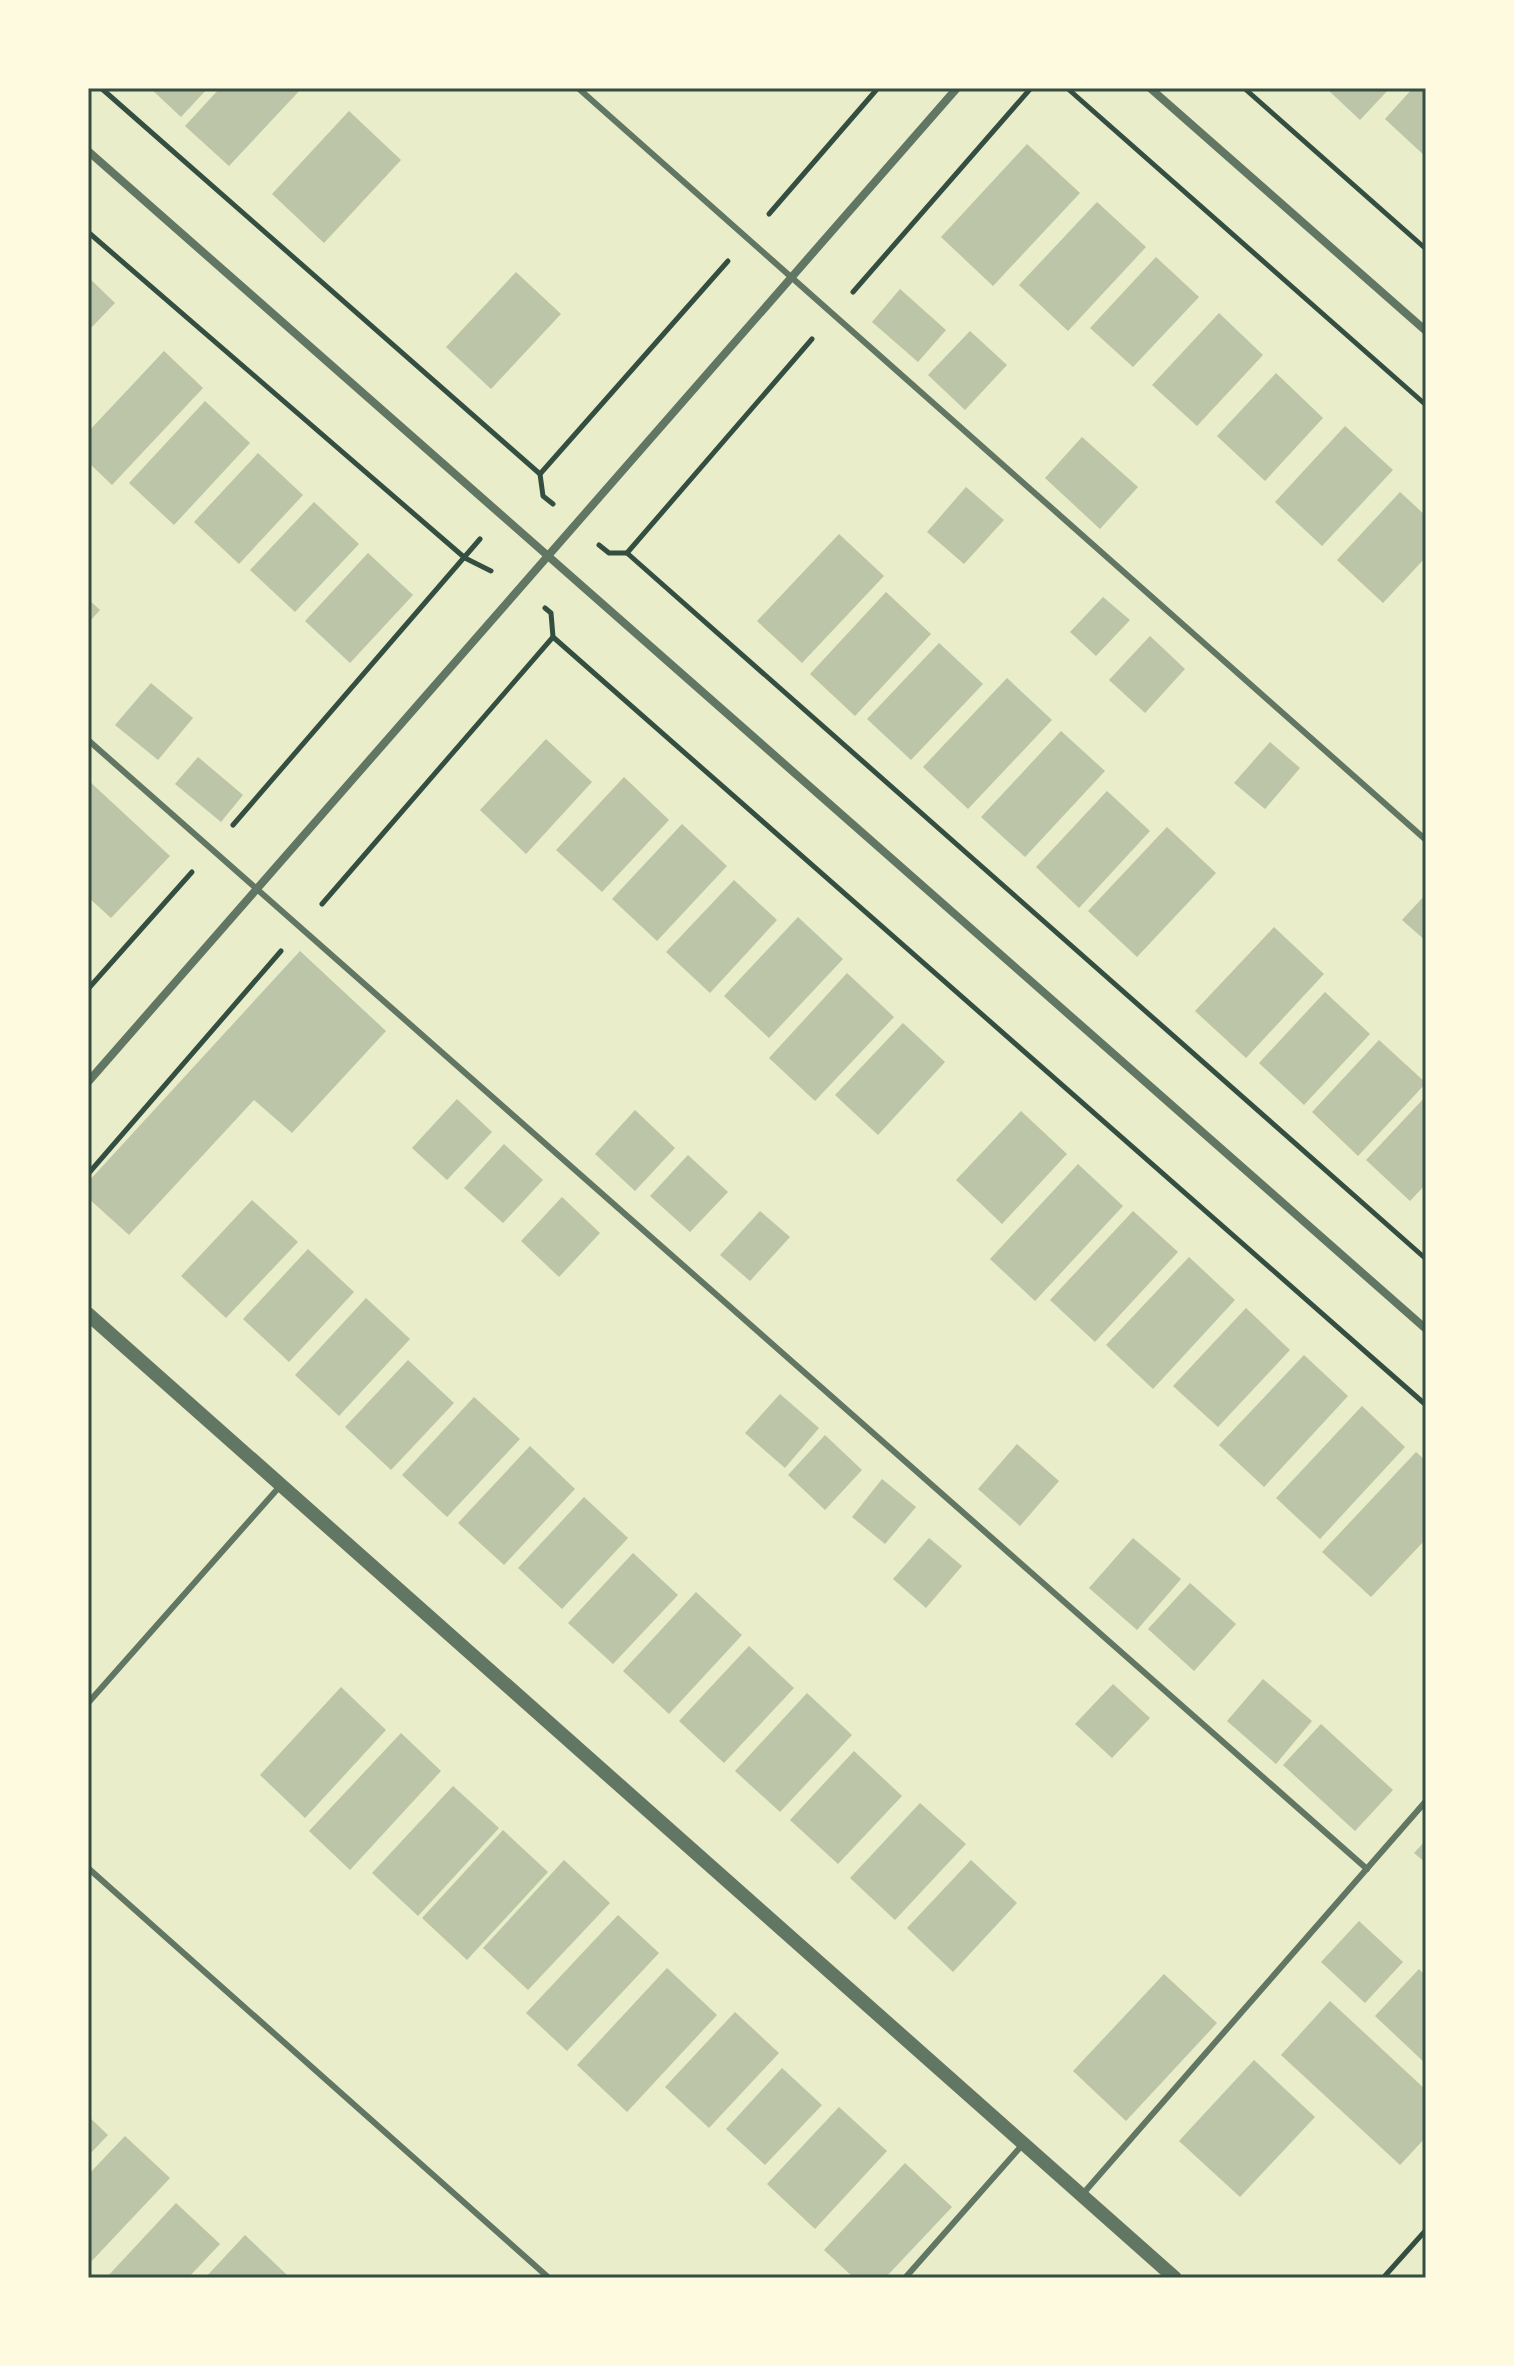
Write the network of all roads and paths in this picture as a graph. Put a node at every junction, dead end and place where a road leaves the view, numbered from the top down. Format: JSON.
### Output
{"nodes":[{"id":1,"x":101,"y":88,"type":"edge"},
{"id":2,"x":578,"y":88,"type":"edge"},
{"id":3,"x":878,"y":88,"type":"edge"},
{"id":4,"x":957,"y":88,"type":"edge"},
{"id":5,"x":1067,"y":88,"type":"edge"},
{"id":6,"x":1150,"y":88,"type":"edge"},
{"id":7,"x":1244,"y":88,"type":"edge"},
{"id":8,"x":88,"y":151,"type":"edge"},
{"id":9,"x":88,"y":232,"type":"edge"},
{"id":10,"x":748,"y":238,"type":"junction"},
{"id":11,"x":1426,"y":249,"type":"edge"},
{"id":12,"x":792,"y":277,"type":"junction"},
{"id":13,"x":1426,"y":331,"type":"edge"},
{"id":14,"x":1426,"y":405,"type":"edge"},
{"id":15,"x":540,"y":474,"type":"junction"},
{"id":16,"x":543,"y":496,"type":"junction"},
{"id":17,"x":509,"y":521,"type":"junction"},
{"id":18,"x":575,"y":524,"type":"junction"},
{"id":19,"x":547,"y":556,"type":"junction"},
{"id":20,"x":465,"y":558,"type":"junction"},
{"id":21,"x":520,"y":587,"type":"junction"},
{"id":22,"x":88,"y":740,"type":"edge"},
{"id":23,"x":1426,"y":840,"type":"edge"},
{"id":24,"x":212,"y":849,"type":"junction"},
{"id":25,"x":256,"y":890,"type":"junction"},
{"id":26,"x":88,"y":989,"type":"edge"},
{"id":27,"x":88,"y":1082,"type":"edge"},
{"id":28,"x":1426,"y":1259,"type":"edge"},
{"id":29,"x":88,"y":1314,"type":"edge"},
{"id":30,"x":1426,"y":1329,"type":"edge"},
{"id":31,"x":1426,"y":1405,"type":"edge"},
{"id":32,"x":281,"y":1485,"type":"junction"},
{"id":33,"x":88,"y":1703,"type":"edge"},
{"id":34,"x":1426,"y":1801,"type":"edge"},
{"id":35,"x":88,"y":1868,"type":"edge"},
{"id":36,"x":1367,"y":1869,"type":"junction"},
{"id":37,"x":1023,"y":2144,"type":"junction"},
{"id":38,"x":1081,"y":2196,"type":"junction"},
{"id":39,"x":1426,"y":2230,"type":"edge"},
{"id":40,"x":549,"y":2278,"type":"edge"},
{"id":41,"x":905,"y":2278,"type":"edge"},
{"id":42,"x":1175,"y":2278,"type":"edge"},
{"id":43,"x":1383,"y":2278,"type":"edge"}],
"edges":[{"from":1,"to":15,"type":"path"},
{"from":2,"to":10,"type":"lane"},
{"from":3,"to":10,"type":"path"},
{"from":4,"to":12,"type":"street"},
{"from":5,"to":14,"type":"path"},
{"from":6,"to":13,"type":"street"},
{"from":7,"to":11,"type":"path"},
{"from":8,"to":17,"type":"street"},
{"from":9,"to":20,"type":"path"},
{"from":10,"to":12,"type":"lane"},
{"from":10,"to":15,"type":"path"},
{"from":12,"to":18,"type":"street"},
{"from":12,"to":23,"type":"lane"},
{"from":15,"to":16,"type":"path"},
{"from":16,"to":17,"type":"path"},
{"from":16,"to":18,"type":"path"},
{"from":17,"to":19,"type":"street"},
{"from":17,"to":20,"type":"path"},
{"from":18,"to":19,"type":"street"},
{"from":18,"to":28,"type":"path"},
{"from":19,"to":21,"type":"street"},
{"from":19,"to":30,"type":"street"},
{"from":20,"to":21,"type":"path"},
{"from":20,"to":24,"type":"path"},
{"from":21,"to":25,"type":"street"},
{"from":21,"to":31,"type":"path"},
{"from":22,"to":24,"type":"lane"},
{"from":24,"to":25,"type":"lane"},
{"from":24,"to":26,"type":"path"},
{"from":25,"to":27,"type":"street"},
{"from":25,"to":36,"type":"lane"},
{"from":29,"to":32,"type":"street"},
{"from":32,"to":33,"type":"lane"},
{"from":32,"to":37,"type":"street"},
{"from":34,"to":36,"type":"lane"},
{"from":35,"to":40,"type":"lane"},
{"from":36,"to":38,"type":"lane"},
{"from":37,"to":38,"type":"street"},
{"from":37,"to":41,"type":"lane"},
{"from":38,"to":42,"type":"street"},
{"from":39,"to":43,"type":"path"}]}
